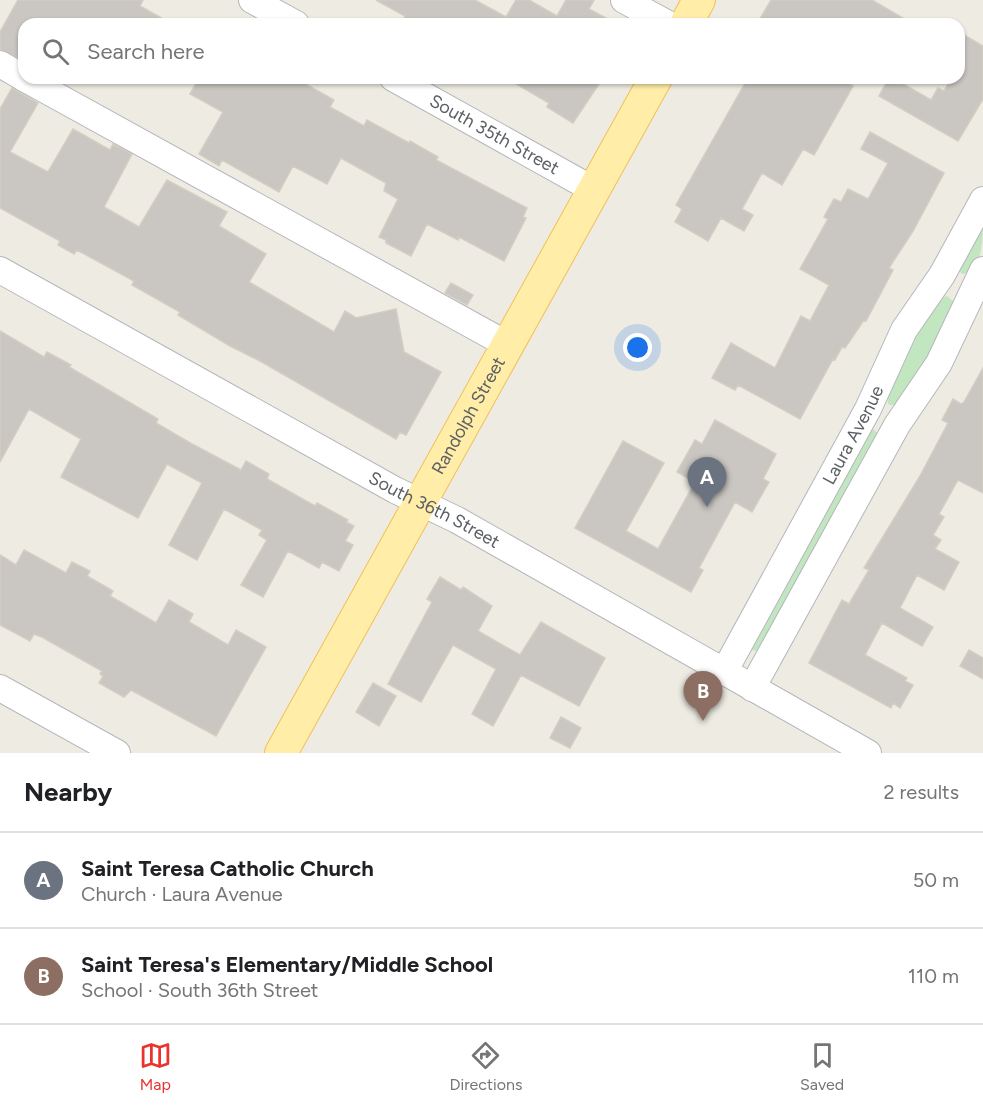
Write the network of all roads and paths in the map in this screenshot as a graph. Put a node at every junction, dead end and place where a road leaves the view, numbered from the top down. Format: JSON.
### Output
{"nodes":[{"id":1,"x":252,"y":0,"type":"edge"},
{"id":2,"x":624,"y":0,"type":"edge"},
{"id":3,"x":699,"y":0,"type":"edge"},
{"id":4,"x":285,"y":18,"type":"edge"},
{"id":5,"x":657,"y":18,"type":"edge"},
{"id":6,"x":689,"y":18,"type":"edge"},
{"id":7,"x":0,"y":64,"type":"edge"},
{"id":8,"x":18,"y":74,"type":"edge"},
{"id":9,"x":35,"y":84,"type":"edge"},
{"id":10,"x":404,"y":84,"type":"edge"},
{"id":11,"x":653,"y":84,"type":"edge"},
{"id":12,"x":594,"y":190,"type":"junction"},
{"id":13,"x":983,"y":200,"type":"edge"},
{"id":14,"x":0,"y":270,"type":"edge"},
{"id":15,"x":942,"y":275,"type":"junction"},
{"id":16,"x":977,"y":281,"type":"edge"},
{"id":17,"x":508,"y":345,"type":"junction"},
{"id":18,"x":868,"y":409,"type":"junction"},
{"id":19,"x":897,"y":425,"type":"junction"},
{"id":20,"x":421,"y":503,"type":"junction"},
{"id":21,"x":724,"y":672,"type":"junction"},
{"id":22,"x":0,"y":688,"type":"edge"},
{"id":23,"x":752,"y":688,"type":"junction"},
{"id":24,"x":117,"y":753,"type":"edge"},
{"id":25,"x":281,"y":753,"type":"edge"},
{"id":26,"x":868,"y":753,"type":"edge"}],
"edges":[{"from":1,"to":4,"type":"street"},
{"from":2,"to":5,"type":"street"},
{"from":3,"to":6,"type":"main road"},
{"from":7,"to":8,"type":"street"},
{"from":9,"to":17,"type":"street"},
{"from":10,"to":12,"type":"street","name":"South 35th Street"},
{"from":11,"to":12,"type":"main road","name":"Randolph Street"},
{"from":12,"to":17,"type":"main road","name":"Randolph Street"},
{"from":13,"to":15,"type":"street","name":"Laura Avenue"},
{"from":14,"to":20,"type":"street","name":"South 36th Street"},
{"from":15,"to":16,"type":"street"},
{"from":15,"to":18,"type":"street","name":"Laura Avenue"},
{"from":16,"to":19,"type":"street","name":"Laura Avenue"},
{"from":17,"to":20,"type":"main road","name":"Randolph Street"},
{"from":18,"to":19,"type":"street"},
{"from":18,"to":21,"type":"street","name":"Laura Avenue"},
{"from":19,"to":23,"type":"street","name":"Laura Avenue"},
{"from":20,"to":21,"type":"street","name":"South 36th Street"},
{"from":20,"to":25,"type":"main road","name":"Randolph Street"},
{"from":21,"to":23,"type":"street","name":"South 36th Street"},
{"from":22,"to":24,"type":"street"},
{"from":23,"to":26,"type":"street","name":"South 36th Street"}]}
